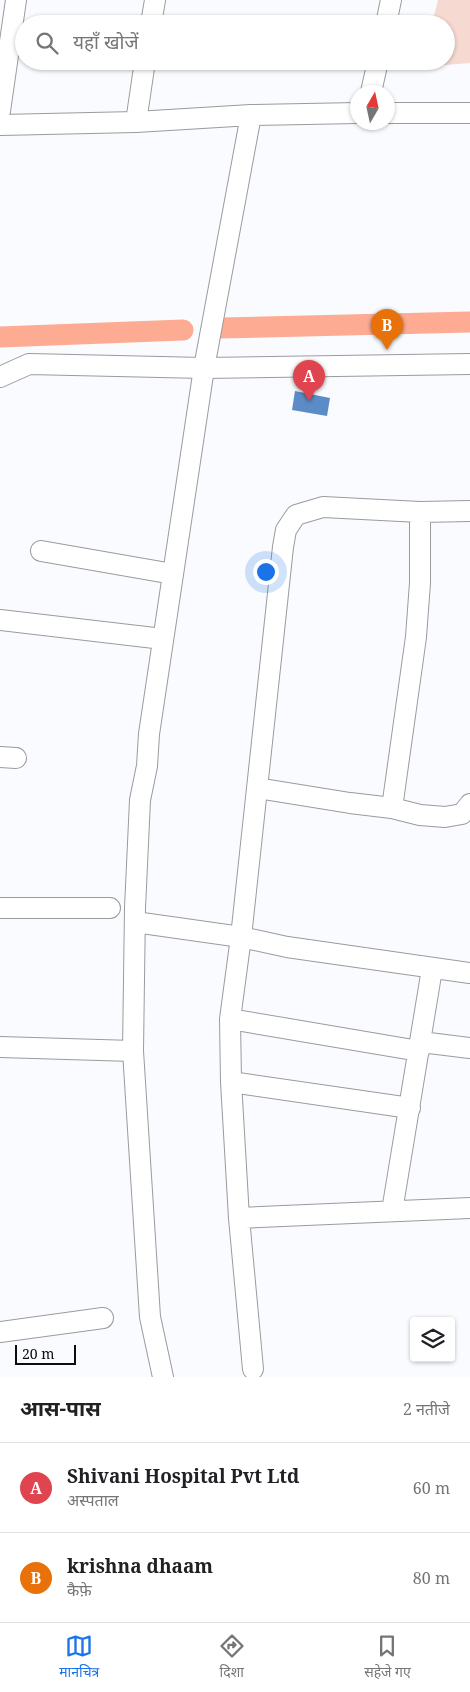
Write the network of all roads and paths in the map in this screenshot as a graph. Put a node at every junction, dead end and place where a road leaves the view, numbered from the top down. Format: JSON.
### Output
{"nodes":[{"id":1,"x":16,"y":0,"type":"edge"},
{"id":2,"x":155,"y":0,"type":"edge"},
{"id":3,"x":391,"y":0,"type":"edge"},
{"id":4,"x":152,"y":15,"type":"edge"},
{"id":5,"x":388,"y":15,"type":"edge"},
{"id":6,"x":145,"y":70,"type":"edge"},
{"id":7,"x":376,"y":70,"type":"edge"},
{"id":8,"x":373,"y":85,"type":"edge"},
{"id":9,"x":0,"y":111,"type":"edge"},
{"id":10,"x":350,"y":113,"type":"edge"},
{"id":11,"x":395,"y":113,"type":"edge"},
{"id":12,"x":470,"y":114,"type":"edge"},
{"id":13,"x":251,"y":116,"type":"junction"},
{"id":14,"x":136,"y":122,"type":"junction"},
{"id":15,"x":0,"y":125,"type":"edge"},
{"id":16,"x":0,"y":362,"type":"edge"},
{"id":17,"x":29,"y":364,"type":"junction"},
{"id":18,"x":470,"y":364,"type":"edge"},
{"id":19,"x":204,"y":368,"type":"junction"},
{"id":20,"x":0,"y":377,"type":"edge"},
{"id":21,"x":470,"y":511,"type":"edge"},
{"id":22,"x":420,"y":512,"type":"junction"},
{"id":23,"x":41,"y":551,"type":"dead end"},
{"id":24,"x":173,"y":574,"type":"junction"},
{"id":25,"x":0,"y":620,"type":"edge"},
{"id":26,"x":163,"y":639,"type":"junction"},
{"id":27,"x":257,"y":788,"type":"junction"},
{"id":28,"x":470,"y":804,"type":"edge"},
{"id":29,"x":392,"y":808,"type":"junction"},
{"id":30,"x":0,"y":908,"type":"edge"},
{"id":31,"x":110,"y":908,"type":"dead end"},
{"id":32,"x":135,"y":922,"type":"junction"},
{"id":33,"x":241,"y":937,"type":"junction"},
{"id":34,"x":432,"y":968,"type":"junction"},
{"id":35,"x":470,"y":973,"type":"edge"},
{"id":36,"x":230,"y":1019,"type":"junction"},
{"id":37,"x":420,"y":1046,"type":"junction"},
{"id":38,"x":0,"y":1047,"type":"edge"},
{"id":39,"x":470,"y":1048,"type":"edge"},
{"id":40,"x":133,"y":1051,"type":"junction"},
{"id":41,"x":231,"y":1082,"type":"junction"},
{"id":42,"x":410,"y":1108,"type":"junction"},
{"id":43,"x":470,"y":1208,"type":"edge"},
{"id":44,"x":392,"y":1212,"type":"junction"},
{"id":45,"x":239,"y":1218,"type":"junction"},
{"id":46,"x":104,"y":1318,"type":"dead end"},
{"id":47,"x":0,"y":1332,"type":"edge"},
{"id":48,"x":253,"y":1369,"type":"dead end"},
{"id":49,"x":163,"y":1377,"type":"edge"}],
"edges":[{"from":1,"to":9,"type":"street"},
{"from":2,"to":4,"type":"street"},
{"from":3,"to":5,"type":"street"},
{"from":6,"to":14,"type":"street"},
{"from":7,"to":8,"type":"street"},
{"from":10,"to":13,"type":"street"},
{"from":11,"to":12,"type":"street"},
{"from":13,"to":14,"type":"street"},
{"from":13,"to":19,"type":"street"},
{"from":14,"to":15,"type":"street"},
{"from":16,"to":17,"type":"street"},
{"from":17,"to":19,"type":"street"},
{"from":17,"to":20,"type":"street"},
{"from":18,"to":19,"type":"street"},
{"from":19,"to":24,"type":"street"},
{"from":21,"to":22,"type":"street"},
{"from":22,"to":27,"type":"street"},
{"from":22,"to":29,"type":"street"},
{"from":23,"to":24,"type":"street"},
{"from":24,"to":26,"type":"street"},
{"from":25,"to":26,"type":"street"},
{"from":26,"to":32,"type":"street"},
{"from":27,"to":29,"type":"street"},
{"from":27,"to":33,"type":"street"},
{"from":28,"to":29,"type":"street"},
{"from":30,"to":31,"type":"street"},
{"from":32,"to":33,"type":"street"},
{"from":32,"to":40,"type":"street"},
{"from":33,"to":34,"type":"street"},
{"from":33,"to":36,"type":"street"},
{"from":34,"to":35,"type":"street"},
{"from":34,"to":37,"type":"street"},
{"from":36,"to":37,"type":"street"},
{"from":36,"to":41,"type":"street"},
{"from":37,"to":39,"type":"street"},
{"from":37,"to":42,"type":"street"},
{"from":38,"to":40,"type":"street"},
{"from":40,"to":49,"type":"street"},
{"from":41,"to":42,"type":"street"},
{"from":41,"to":45,"type":"street"},
{"from":42,"to":44,"type":"street"},
{"from":43,"to":44,"type":"street"},
{"from":44,"to":45,"type":"street"},
{"from":45,"to":48,"type":"street"},
{"from":46,"to":47,"type":"street"}]}
